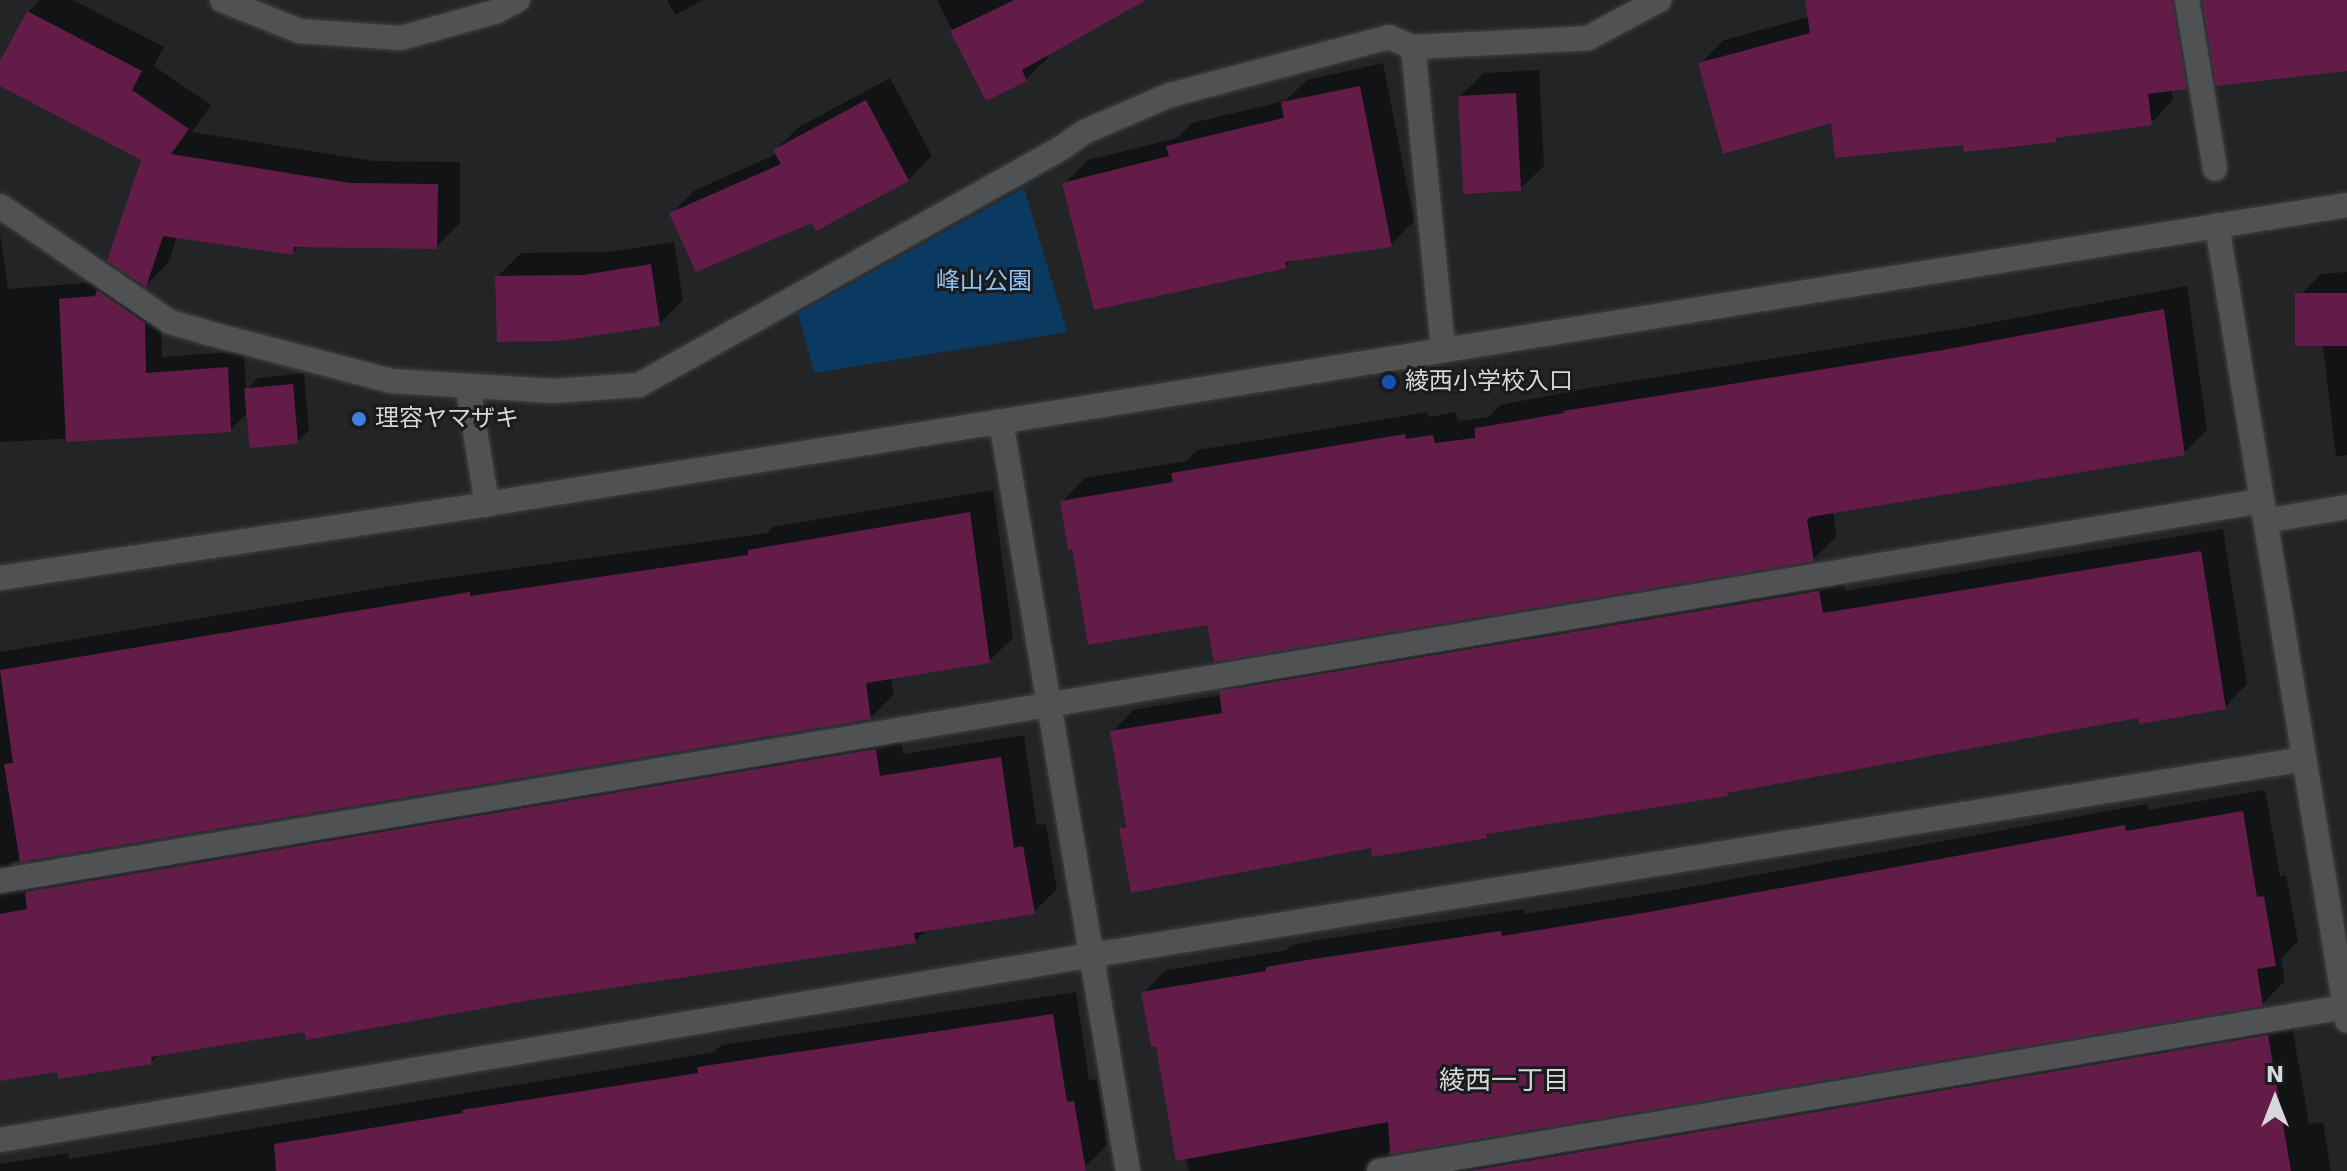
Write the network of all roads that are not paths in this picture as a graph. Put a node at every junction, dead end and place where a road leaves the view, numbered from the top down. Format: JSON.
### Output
{"nodes":[{"id":1,"x":222,"y":0,"type":"edge"},
{"id":2,"x":518,"y":0,"type":"edge"},
{"id":3,"x":1659,"y":0,"type":"edge"},
{"id":4,"x":2187,"y":0,"type":"edge"},
{"id":5,"x":1413,"y":47,"type":"junction"},
{"id":6,"x":2215,"y":169,"type":"dead end"},
{"id":7,"x":2347,"y":205,"type":"edge"},
{"id":8,"x":0,"y":206,"type":"edge"},
{"id":9,"x":2217,"y":225,"type":"junction"},
{"id":10,"x":1443,"y":349,"type":"junction"},
{"id":11,"x":468,"y":388,"type":"junction"},
{"id":12,"x":1001,"y":421,"type":"junction"},
{"id":13,"x":487,"y":504,"type":"junction"},
{"id":14,"x":2347,"y":507,"type":"edge"},
{"id":15,"x":2264,"y":511,"type":"junction"},
{"id":16,"x":0,"y":578,"type":"edge"},
{"id":17,"x":1052,"y":705,"type":"junction"},
{"id":18,"x":2304,"y":759,"type":"junction"},
{"id":19,"x":0,"y":881,"type":"edge"},
{"id":20,"x":1093,"y":955,"type":"junction"},
{"id":21,"x":2346,"y":1014,"type":"edge"},
{"id":22,"x":0,"y":1140,"type":"edge"},
{"id":23,"x":1128,"y":1171,"type":"edge"},
{"id":24,"x":1379,"y":1171,"type":"edge"}],
"edges":[{"from":1,"to":2,"type":"street"},
{"from":3,"to":5,"type":"street"},
{"from":4,"to":6,"type":"street"},
{"from":5,"to":10,"type":"street"},
{"from":5,"to":11,"type":"street"},
{"from":7,"to":9,"type":"street"},
{"from":8,"to":11,"type":"street"},
{"from":9,"to":10,"type":"street"},
{"from":9,"to":15,"type":"street"},
{"from":10,"to":12,"type":"street"},
{"from":11,"to":13,"type":"street"},
{"from":12,"to":13,"type":"street"},
{"from":12,"to":17,"type":"street"},
{"from":13,"to":16,"type":"street"},
{"from":14,"to":15,"type":"street"},
{"from":15,"to":17,"type":"street"},
{"from":15,"to":18,"type":"street"},
{"from":17,"to":19,"type":"street"},
{"from":17,"to":20,"type":"street"},
{"from":18,"to":20,"type":"street"},
{"from":18,"to":21,"type":"street"},
{"from":20,"to":22,"type":"street"},
{"from":20,"to":23,"type":"street"},
{"from":21,"to":24,"type":"street"}]}
